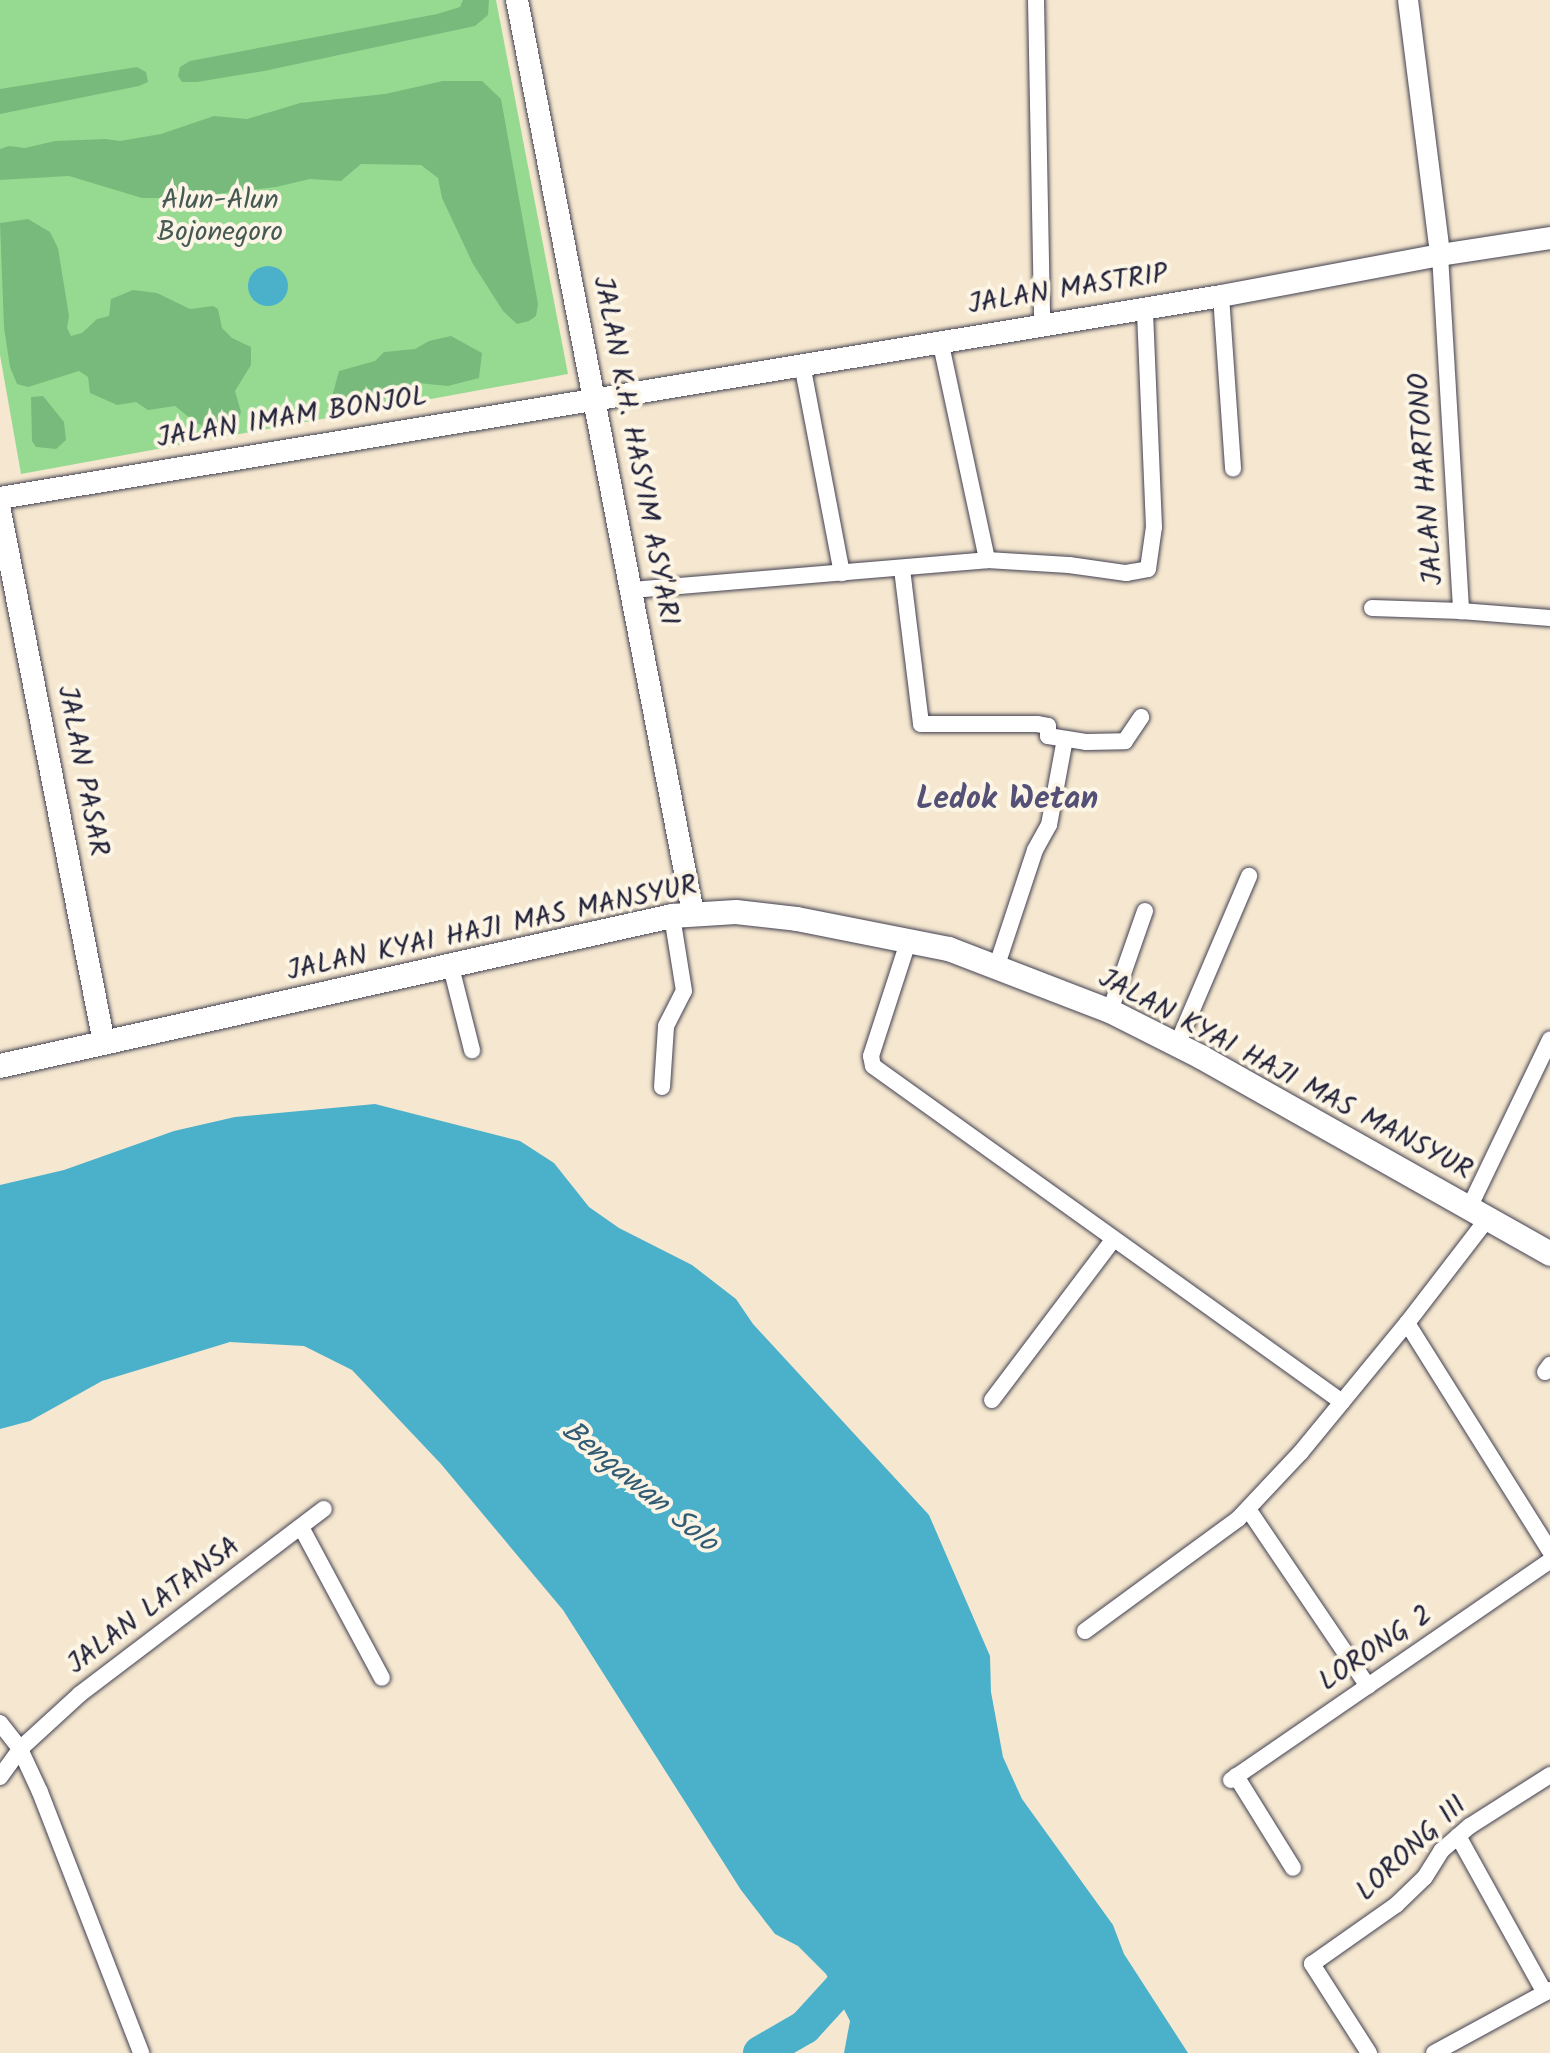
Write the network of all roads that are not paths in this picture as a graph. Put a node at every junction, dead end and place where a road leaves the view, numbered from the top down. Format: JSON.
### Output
{"nodes":[{"id":1,"x":517,"y":0,"type":"edge"},
{"id":2,"x":1036,"y":0,"type":"edge"},
{"id":3,"x":1408,"y":0,"type":"edge"},
{"id":4,"x":1550,"y":238,"type":"edge"},
{"id":5,"x":1440,"y":255,"type":"junction"},
{"id":6,"x":1221,"y":296,"type":"junction"},
{"id":7,"x":1145,"y":308,"type":"junction"},
{"id":8,"x":1042,"y":324,"type":"junction"},
{"id":9,"x":940,"y":340,"type":"junction"},
{"id":10,"x":802,"y":364,"type":"junction"},
{"id":11,"x":594,"y":397,"type":"junction"},
{"id":12,"x":1233,"y":469,"type":"dead end"},
{"id":13,"x":0,"y":498,"type":"edge"},
{"id":14,"x":0,"y":511,"type":"edge"},
{"id":15,"x":987,"y":560,"type":"junction"},
{"id":16,"x":902,"y":569,"type":"junction"},
{"id":17,"x":842,"y":573,"type":"junction"},
{"id":18,"x":632,"y":590,"type":"junction"},
{"id":19,"x":1372,"y":608,"type":"dead end"},
{"id":20,"x":1461,"y":611,"type":"junction"},
{"id":21,"x":1550,"y":618,"type":"edge"},
{"id":22,"x":1141,"y":717,"type":"dead end"},
{"id":23,"x":1065,"y":739,"type":"junction"},
{"id":24,"x":1249,"y":876,"type":"dead end"},
{"id":25,"x":1145,"y":911,"type":"dead end"},
{"id":26,"x":683,"y":915,"type":"junction"},
{"id":27,"x":909,"y":939,"type":"junction"},
{"id":28,"x":997,"y":965,"type":"junction"},
{"id":29,"x":451,"y":967,"type":"junction"},
{"id":30,"x":1110,"y":1011,"type":"junction"},
{"id":31,"x":1550,"y":1040,"type":"edge"},
{"id":32,"x":104,"y":1043,"type":"junction"},
{"id":33,"x":1177,"y":1045,"type":"junction"},
{"id":34,"x":472,"y":1050,"type":"dead end"},
{"id":35,"x":0,"y":1066,"type":"edge"},
{"id":36,"x":662,"y":1087,"type":"dead end"},
{"id":37,"x":1478,"y":1213,"type":"junction"},
{"id":38,"x":1113,"y":1240,"type":"junction"},
{"id":39,"x":1550,"y":1254,"type":"edge"},
{"id":40,"x":1407,"y":1323,"type":"junction"},
{"id":41,"x":992,"y":1400,"type":"dead end"},
{"id":42,"x":1342,"y":1402,"type":"junction"},
{"id":43,"x":324,"y":1509,"type":"dead end"},
{"id":44,"x":1248,"y":1509,"type":"junction"},
{"id":45,"x":301,"y":1527,"type":"junction"},
{"id":46,"x":1550,"y":1551,"type":"edge"},
{"id":47,"x":1550,"y":1561,"type":"edge"},
{"id":48,"x":1085,"y":1631,"type":"dead end"},
{"id":49,"x":382,"y":1678,"type":"dead end"},
{"id":50,"x":1368,"y":1686,"type":"junction"},
{"id":51,"x":0,"y":1723,"type":"edge"},
{"id":52,"x":20,"y":1749,"type":"junction"},
{"id":53,"x":1550,"y":1775,"type":"edge"},
{"id":54,"x":0,"y":1777,"type":"edge"},
{"id":55,"x":1458,"y":1836,"type":"junction"},
{"id":56,"x":1293,"y":1868,"type":"dead end"},
{"id":57,"x":1547,"y":1992,"type":"edge"},
{"id":58,"x":141,"y":2053,"type":"edge"},
{"id":59,"x":1369,"y":2053,"type":"edge"},
{"id":60,"x":1434,"y":2053,"type":"edge"}],
"edges":[{"from":1,"to":11,"type":"main road","name":"JALAN K.H. HASYIM ASY'ARI"},
{"from":2,"to":8,"type":"street"},
{"from":3,"to":5,"type":"street"},
{"from":4,"to":5,"type":"main road","name":"JALAN MASTRIP"},
{"from":5,"to":6,"type":"main road","name":"JALAN MASTRIP"},
{"from":5,"to":20,"type":"street","name":"JALAN HARTONO"},
{"from":6,"to":7,"type":"main road","name":"JALAN MASTRIP"},
{"from":6,"to":12,"type":"street"},
{"from":7,"to":8,"type":"main road","name":"JALAN MASTRIP"},
{"from":7,"to":15,"type":"street"},
{"from":8,"to":9,"type":"main road","name":"JALAN MASTRIP"},
{"from":9,"to":10,"type":"main road","name":"JALAN MASTRIP"},
{"from":9,"to":15,"type":"street"},
{"from":10,"to":11,"type":"main road","name":"JALAN MASTRIP"},
{"from":10,"to":17,"type":"street"},
{"from":11,"to":13,"type":"main road","name":"JALAN IMAM BONJOL"},
{"from":11,"to":18,"type":"main road","name":"JALAN K.H. HASYIM ASY'ARI"},
{"from":14,"to":32,"type":"main road","name":"JALAN PASAR"},
{"from":15,"to":16,"type":"street"},
{"from":16,"to":17,"type":"street"},
{"from":16,"to":23,"type":"street"},
{"from":17,"to":18,"type":"street"},
{"from":18,"to":26,"type":"main road","name":"JALAN K.H. HASYIM ASY'ARI"},
{"from":19,"to":20,"type":"street"},
{"from":20,"to":21,"type":"street","name":"JALAN HARTONO"},
{"from":22,"to":23,"type":"street"},
{"from":23,"to":28,"type":"street"},
{"from":24,"to":33,"type":"street"},
{"from":25,"to":30,"type":"street"},
{"from":26,"to":27,"type":"main road","name":"JALAN KYAI HAJI MAS MANSYUR"},
{"from":26,"to":29,"type":"main road","name":"JALAN KYAI HAJI MAS MANSYUR"},
{"from":26,"to":36,"type":"street"},
{"from":27,"to":28,"type":"main road","name":"JALAN KYAI HAJI MAS MANSYUR"},
{"from":27,"to":38,"type":"street"},
{"from":28,"to":30,"type":"main road","name":"JALAN KYAI HAJI MAS MANSYUR"},
{"from":29,"to":32,"type":"main road","name":"JALAN KYAI HAJI MAS MANSYUR"},
{"from":29,"to":34,"type":"street"},
{"from":30,"to":33,"type":"main road","name":"JALAN KYAI HAJI MAS MANSYUR"},
{"from":31,"to":37,"type":"street"},
{"from":32,"to":35,"type":"main road","name":"JALAN KYAI HAJI MAS MANSYUR"},
{"from":33,"to":37,"type":"main road","name":"JALAN KYAI HAJI MAS MANSYUR"},
{"from":37,"to":39,"type":"main road","name":"JALAN KYAI HAJI MAS MANSYUR"},
{"from":37,"to":40,"type":"street"},
{"from":38,"to":41,"type":"street"},
{"from":38,"to":42,"type":"street"},
{"from":40,"to":42,"type":"street"},
{"from":40,"to":46,"type":"street"},
{"from":42,"to":44,"type":"street"},
{"from":43,"to":45,"type":"street","name":"JALAN LATANSA"},
{"from":44,"to":48,"type":"street"},
{"from":44,"to":50,"type":"street"},
{"from":45,"to":49,"type":"street"},
{"from":45,"to":52,"type":"street","name":"JALAN LATANSA"},
{"from":47,"to":50,"type":"street","name":"LORONG 2"},
{"from":50,"to":56,"type":"street","name":"LORONG 2"},
{"from":51,"to":52,"type":"street"},
{"from":52,"to":54,"type":"street","name":"JALAN LATANSA"},
{"from":52,"to":58,"type":"street"},
{"from":53,"to":55,"type":"street","name":"LORONG III"},
{"from":55,"to":57,"type":"street"},
{"from":55,"to":59,"type":"street","name":"LORONG III"},
{"from":57,"to":60,"type":"street"}]}
